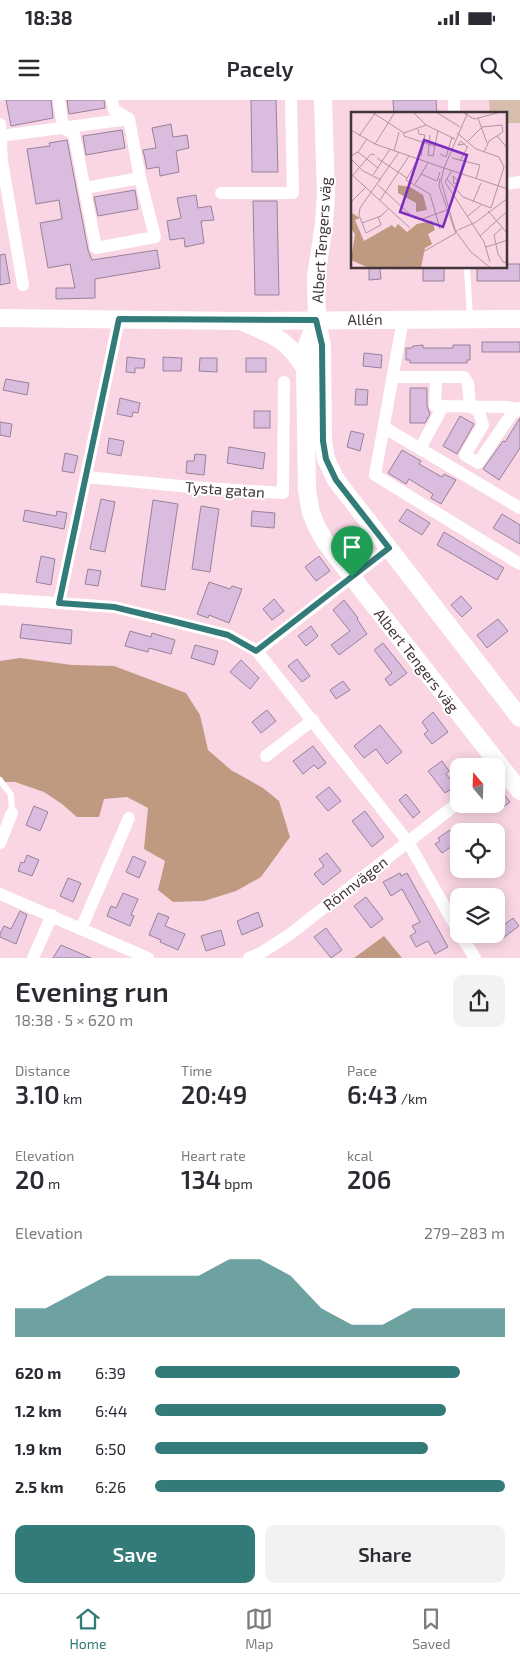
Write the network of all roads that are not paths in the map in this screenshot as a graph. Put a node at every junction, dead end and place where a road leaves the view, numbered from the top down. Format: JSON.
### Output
{"nodes":[{"id":1,"x":59,"y":100,"type":"edge"},
{"id":2,"x":112,"y":100,"type":"edge"},
{"id":3,"x":291,"y":100,"type":"edge"},
{"id":4,"x":323,"y":100,"type":"edge"},
{"id":5,"x":129,"y":119,"type":"junction"},
{"id":6,"x":63,"y":128,"type":"junction"},
{"id":7,"x":0,"y":132,"type":"edge"},
{"id":8,"x":140,"y":178,"type":"junction"},
{"id":9,"x":85,"y":188,"type":"junction"},
{"id":10,"x":221,"y":193,"type":"dead end"},
{"id":11,"x":468,"y":269,"type":"edge"},
{"id":12,"x":23,"y":285,"type":"dead end"},
{"id":13,"x":0,"y":318,"type":"edge"},
{"id":14,"x":119,"y":319,"type":"junction"},
{"id":15,"x":403,"y":319,"type":"junction"},
{"id":16,"x":470,"y":319,"type":"junction"},
{"id":17,"x":520,"y":319,"type":"edge"},
{"id":18,"x":316,"y":320,"type":"junction"},
{"id":19,"x":239,"y":321,"type":"junction"},
{"id":20,"x":305,"y":368,"type":"junction"},
{"id":21,"x":393,"y":377,"type":"junction"},
{"id":22,"x":436,"y":378,"type":"junction"},
{"id":23,"x":284,"y":382,"type":"dead end"},
{"id":24,"x":443,"y":406,"type":"junction"},
{"id":25,"x":470,"y":406,"type":"junction"},
{"id":26,"x":519,"y":408,"type":"edge"},
{"id":27,"x":483,"y":425,"type":"junction"},
{"id":28,"x":385,"y":428,"type":"junction"},
{"id":29,"x":502,"y":429,"type":"junction"},
{"id":30,"x":420,"y":449,"type":"junction"},
{"id":31,"x":86,"y":477,"type":"junction"},
{"id":32,"x":520,"y":508,"type":"edge"},
{"id":33,"x":389,"y":548,"type":"junction"},
{"id":34,"x":520,"y":564,"type":"edge"},
{"id":35,"x":352,"y":577,"type":"junction"},
{"id":36,"x":0,"y":600,"type":"edge"},
{"id":37,"x":59,"y":603,"type":"junction"},
{"id":38,"x":256,"y":651,"type":"junction"},
{"id":39,"x":520,"y":718,"type":"edge"},
{"id":40,"x":313,"y":720,"type":"junction"},
{"id":41,"x":266,"y":756,"type":"dead end"},
{"id":42,"x":490,"y":758,"type":"edge"},
{"id":43,"x":505,"y":776,"type":"edge"},
{"id":44,"x":0,"y":780,"type":"edge"},
{"id":45,"x":520,"y":791,"type":"edge"},
{"id":46,"x":450,"y":809,"type":"edge"},
{"id":47,"x":12,"y":813,"type":"joint"},
{"id":48,"x":130,"y":818,"type":"dead end"},
{"id":49,"x":408,"y":842,"type":"junction"},
{"id":50,"x":0,"y":843,"type":"edge"},
{"id":51,"x":0,"y":894,"type":"edge"},
{"id":52,"x":52,"y":915,"type":"junction"},
{"id":53,"x":450,"y":917,"type":"edge"},
{"id":54,"x":81,"y":929,"type":"junction"},
{"id":55,"x":465,"y":943,"type":"edge"},
{"id":56,"x":33,"y":958,"type":"edge"},
{"id":57,"x":148,"y":958,"type":"edge"},
{"id":58,"x":249,"y":958,"type":"edge"},
{"id":59,"x":474,"y":958,"type":"edge"}],
"edges":[{"from":1,"to":6,"type":"street"},
{"from":2,"to":5,"type":"street"},
{"from":3,"to":10,"type":"street"},
{"from":4,"to":18,"type":"main road","name":"Albert Tengers väg"},
{"from":5,"to":6,"type":"street"},
{"from":5,"to":8,"type":"street"},
{"from":6,"to":7,"type":"street"},
{"from":6,"to":9,"type":"street"},
{"from":7,"to":12,"type":"street"},
{"from":8,"to":9,"type":"street"},
{"from":8,"to":9,"type":"street"},
{"from":11,"to":16,"type":"lane"},
{"from":13,"to":14,"type":"main road","name":"Allén"},
{"from":14,"to":19,"type":"main road","name":"Allén"},
{"from":14,"to":31,"type":"street"},
{"from":15,"to":16,"type":"main road","name":"Allén"},
{"from":15,"to":18,"type":"main road","name":"Allén"},
{"from":15,"to":21,"type":"street"},
{"from":16,"to":17,"type":"main road","name":"Allén"},
{"from":18,"to":19,"type":"main road","name":"Allén"},
{"from":18,"to":20,"type":"main road","name":"Albert Tengers väg"},
{"from":18,"to":33,"type":"main road","name":"Albert Tengers väg"},
{"from":19,"to":20,"type":"main road"},
{"from":20,"to":35,"type":"main road","name":"Albert Tengers väg"},
{"from":21,"to":22,"type":"street"},
{"from":21,"to":28,"type":"street"},
{"from":22,"to":24,"type":"street"},
{"from":22,"to":25,"type":"street"},
{"from":23,"to":31,"type":"street","name":"Tysta gatan"},
{"from":24,"to":25,"type":"street"},
{"from":24,"to":30,"type":"street"},
{"from":25,"to":26,"type":"street"},
{"from":25,"to":27,"type":"street"},
{"from":26,"to":29,"type":"street"},
{"from":27,"to":29,"type":"street"},
{"from":27,"to":29,"type":"street"},
{"from":28,"to":30,"type":"street"},
{"from":28,"to":34,"type":"street"},
{"from":30,"to":32,"type":"street"},
{"from":31,"to":37,"type":"street"},
{"from":33,"to":35,"type":"street"},
{"from":33,"to":39,"type":"main road","name":"Albert Tengers väg"},
{"from":35,"to":38,"type":"street"},
{"from":35,"to":42,"type":"main road","name":"Albert Tengers väg"},
{"from":36,"to":37,"type":"street"},
{"from":37,"to":38,"type":"street"},
{"from":38,"to":40,"type":"street"},
{"from":40,"to":41,"type":"street"},
{"from":40,"to":49,"type":"street"},
{"from":43,"to":45,"type":"main road","name":"Albert Tengers väg"},
{"from":44,"to":47,"type":"lane"},
{"from":46,"to":49,"type":"street","name":"Rönnvägen"},
{"from":47,"to":50,"type":"street"},
{"from":48,"to":54,"type":"street"},
{"from":49,"to":53,"type":"street"},
{"from":49,"to":58,"type":"street","name":"Rönnvägen"},
{"from":51,"to":52,"type":"street"},
{"from":52,"to":54,"type":"street"},
{"from":52,"to":56,"type":"street"},
{"from":54,"to":57,"type":"street"},
{"from":55,"to":59,"type":"street"}]}
